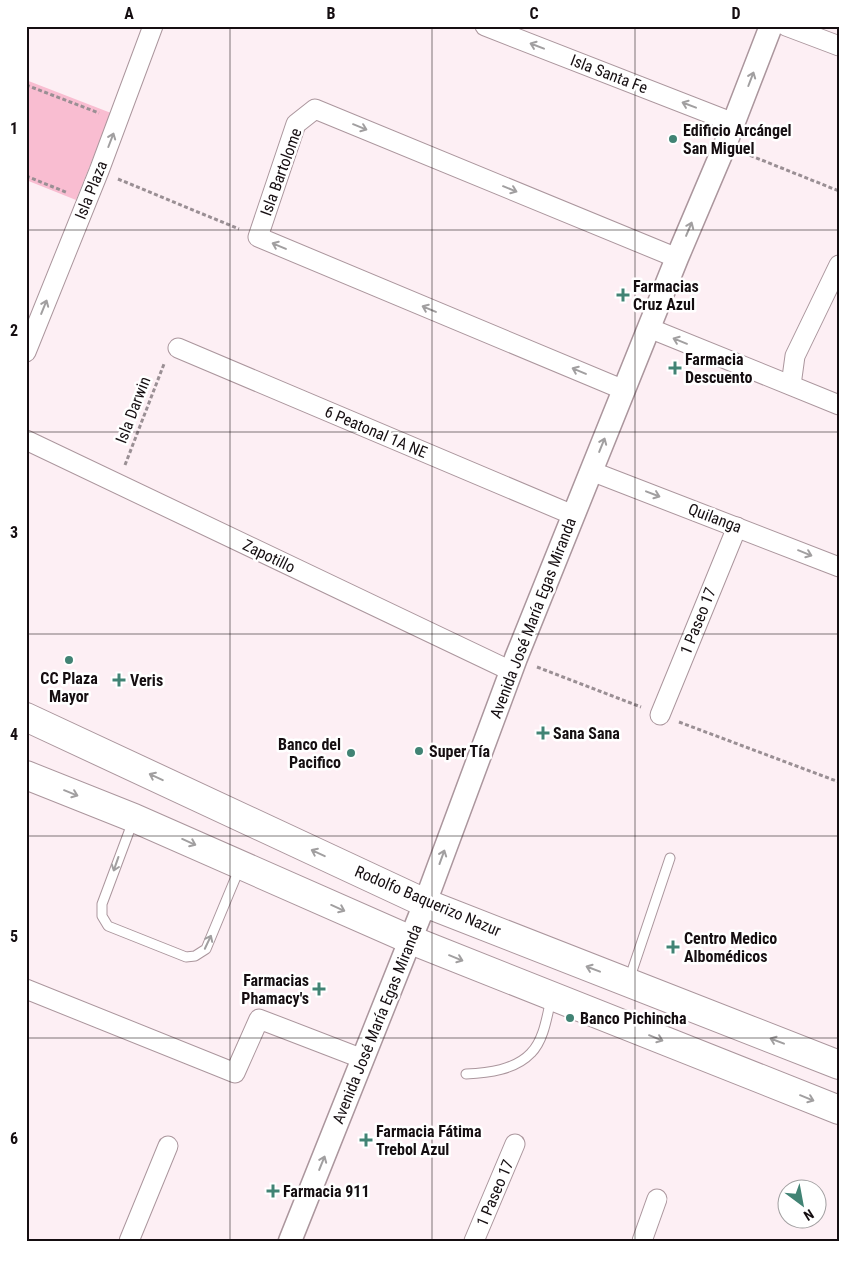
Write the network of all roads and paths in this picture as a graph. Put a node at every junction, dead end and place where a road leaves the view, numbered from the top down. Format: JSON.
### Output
{"nodes":[{"id":1,"x":153,"y":26,"type":"edge"},
{"id":2,"x":485,"y":26,"type":"edge"},
{"id":3,"x":771,"y":26,"type":"edge"},
{"id":4,"x":786,"y":26,"type":"edge"},
{"id":5,"x":839,"y":46,"type":"edge"},
{"id":6,"x":26,"y":85,"type":"edge"},
{"id":7,"x":118,"y":121,"type":"junction"},
{"id":8,"x":734,"y":122,"type":"junction"},
{"id":9,"x":725,"y":146,"type":"junction"},
{"id":10,"x":99,"y":171,"type":"junction"},
{"id":11,"x":26,"y":176,"type":"edge"},
{"id":12,"x":839,"y":191,"type":"edge"},
{"id":13,"x":87,"y":200,"type":"junction"},
{"id":14,"x":258,"y":237,"type":"junction"},
{"id":15,"x":677,"y":258,"type":"junction"},
{"id":16,"x":839,"y":265,"type":"edge"},
{"id":17,"x":648,"y":328,"type":"junction"},
{"id":18,"x":178,"y":348,"type":"joint"},
{"id":19,"x":26,"y":352,"type":"edge"},
{"id":20,"x":790,"y":385,"type":"junction"},
{"id":21,"x":624,"y":390,"type":"junction"},
{"id":22,"x":839,"y":405,"type":"edge"},
{"id":23,"x":26,"y":440,"type":"edge"},
{"id":24,"x":591,"y":471,"type":"junction"},
{"id":25,"x":118,"y":484,"type":"junction"},
{"id":26,"x":574,"y":515,"type":"junction"},
{"id":27,"x":737,"y":527,"type":"junction"},
{"id":28,"x":839,"y":567,"type":"edge"},
{"id":29,"x":511,"y":672,"type":"junction"},
{"id":30,"x":660,"y":715,"type":"dead end"},
{"id":31,"x":26,"y":717,"type":"edge"},
{"id":32,"x":26,"y":775,"type":"edge"},
{"id":33,"x":134,"y":818,"type":"junction"},
{"id":34,"x":670,"y":858,"type":"dead end"},
{"id":35,"x":241,"y":865,"type":"junction"},
{"id":36,"x":426,"y":903,"type":"junction"},
{"id":37,"x":411,"y":940,"type":"junction"},
{"id":38,"x":628,"y":982,"type":"junction"},
{"id":39,"x":26,"y":989,"type":"edge"},
{"id":40,"x":552,"y":996,"type":"junction"},
{"id":41,"x":363,"y":1060,"type":"junction"},
{"id":42,"x":838,"y":1064,"type":"edge"},
{"id":43,"x":466,"y":1074,"type":"dead end"},
{"id":44,"x":839,"y":1110,"type":"edge"},
{"id":45,"x":515,"y":1144,"type":"dead end"},
{"id":46,"x":168,"y":1146,"type":"dead end"},
{"id":47,"x":657,"y":1199,"type":"dead end"},
{"id":48,"x":296,"y":1239,"type":"edge"},
{"id":49,"x":129,"y":1241,"type":"edge"},
{"id":50,"x":474,"y":1241,"type":"edge"},
{"id":51,"x":642,"y":1241,"type":"edge"}],
"edges":[{"from":1,"to":7,"type":"street","name":"Isla Plaza"},
{"from":8,"to":2,"type":"street","name":"Isla Santa Fe","one_way":true},
{"from":8,"to":3,"type":"street","name":"Avenida José María Egas Miranda","one_way":true},
{"from":4,"to":5,"type":"street"},
{"from":6,"to":7,"type":"path"},
{"from":10,"to":7,"type":"street","name":"Isla Plaza","one_way":true},
{"from":8,"to":9,"type":"street","name":"Avenida José María Egas Miranda"},
{"from":9,"to":12,"type":"path"},
{"from":15,"to":9,"type":"street","name":"Avenida José María Egas Miranda","one_way":true},
{"from":10,"to":13,"type":"street","name":"Isla Plaza"},
{"from":10,"to":14,"type":"path"},
{"from":11,"to":13,"type":"path"},
{"from":19,"to":13,"type":"street","name":"Isla Plaza","one_way":true},
{"from":14,"to":15,"type":"street","name":"Isla Bartolome","one_way":true},
{"from":21,"to":14,"type":"street","name":"Isla Bartolome","one_way":true},
{"from":15,"to":17,"type":"street","name":"Avenida José María Egas Miranda"},
{"from":16,"to":20,"type":"street"},
{"from":20,"to":17,"type":"street","one_way":true},
{"from":17,"to":21,"type":"street","name":"Avenida José María Egas Miranda"},
{"from":18,"to":25,"type":"path","name":"Isla Darwin"},
{"from":18,"to":26,"type":"street","name":"6 Peatonal 1A NE"},
{"from":20,"to":22,"type":"street"},
{"from":24,"to":21,"type":"street","name":"Avenida José María Egas Miranda","one_way":true},
{"from":23,"to":25,"type":"street","name":"Zapotillo"},
{"from":24,"to":26,"type":"street","name":"Avenida José María Egas Miranda"},
{"from":24,"to":27,"type":"street","name":"Quilanga","one_way":true},
{"from":25,"to":29,"type":"street","name":"Zapotillo"},
{"from":26,"to":29,"type":"street","name":"Avenida José María Egas Miranda"},
{"from":27,"to":28,"type":"street","name":"Quilanga","one_way":true},
{"from":27,"to":30,"type":"street","name":"1 Paseo 17"},
{"from":36,"to":29,"type":"street","name":"Avenida José María Egas Miranda","one_way":true},
{"from":36,"to":31,"type":"main road","name":"Rodolfo Baquerizo Nazur","one_way":true},
{"from":32,"to":33,"type":"main road","one_way":true},
{"from":33,"to":35,"type":"main road","one_way":true},
{"from":33,"to":35,"type":"lane","one_way":true},
{"from":34,"to":38,"type":"lane"},
{"from":35,"to":37,"type":"main road","one_way":true},
{"from":36,"to":37,"type":"street","name":"Avenida José María Egas Miranda"},
{"from":38,"to":36,"type":"main road","name":"Rodolfo Baquerizo Nazur","one_way":true},
{"from":37,"to":40,"type":"main road","one_way":true},
{"from":37,"to":41,"type":"street","name":"Avenida José María Egas Miranda"},
{"from":42,"to":38,"type":"main road","name":"Rodolfo Baquerizo Nazur","one_way":true},
{"from":39,"to":41,"type":"street"},
{"from":40,"to":43,"type":"lane"},
{"from":40,"to":44,"type":"main road","one_way":true},
{"from":48,"to":41,"type":"street","name":"Avenida José María Egas Miranda","one_way":true},
{"from":45,"to":50,"type":"street","name":"1 Paseo 17"},
{"from":46,"to":49,"type":"street"},
{"from":47,"to":51,"type":"street"}]}
